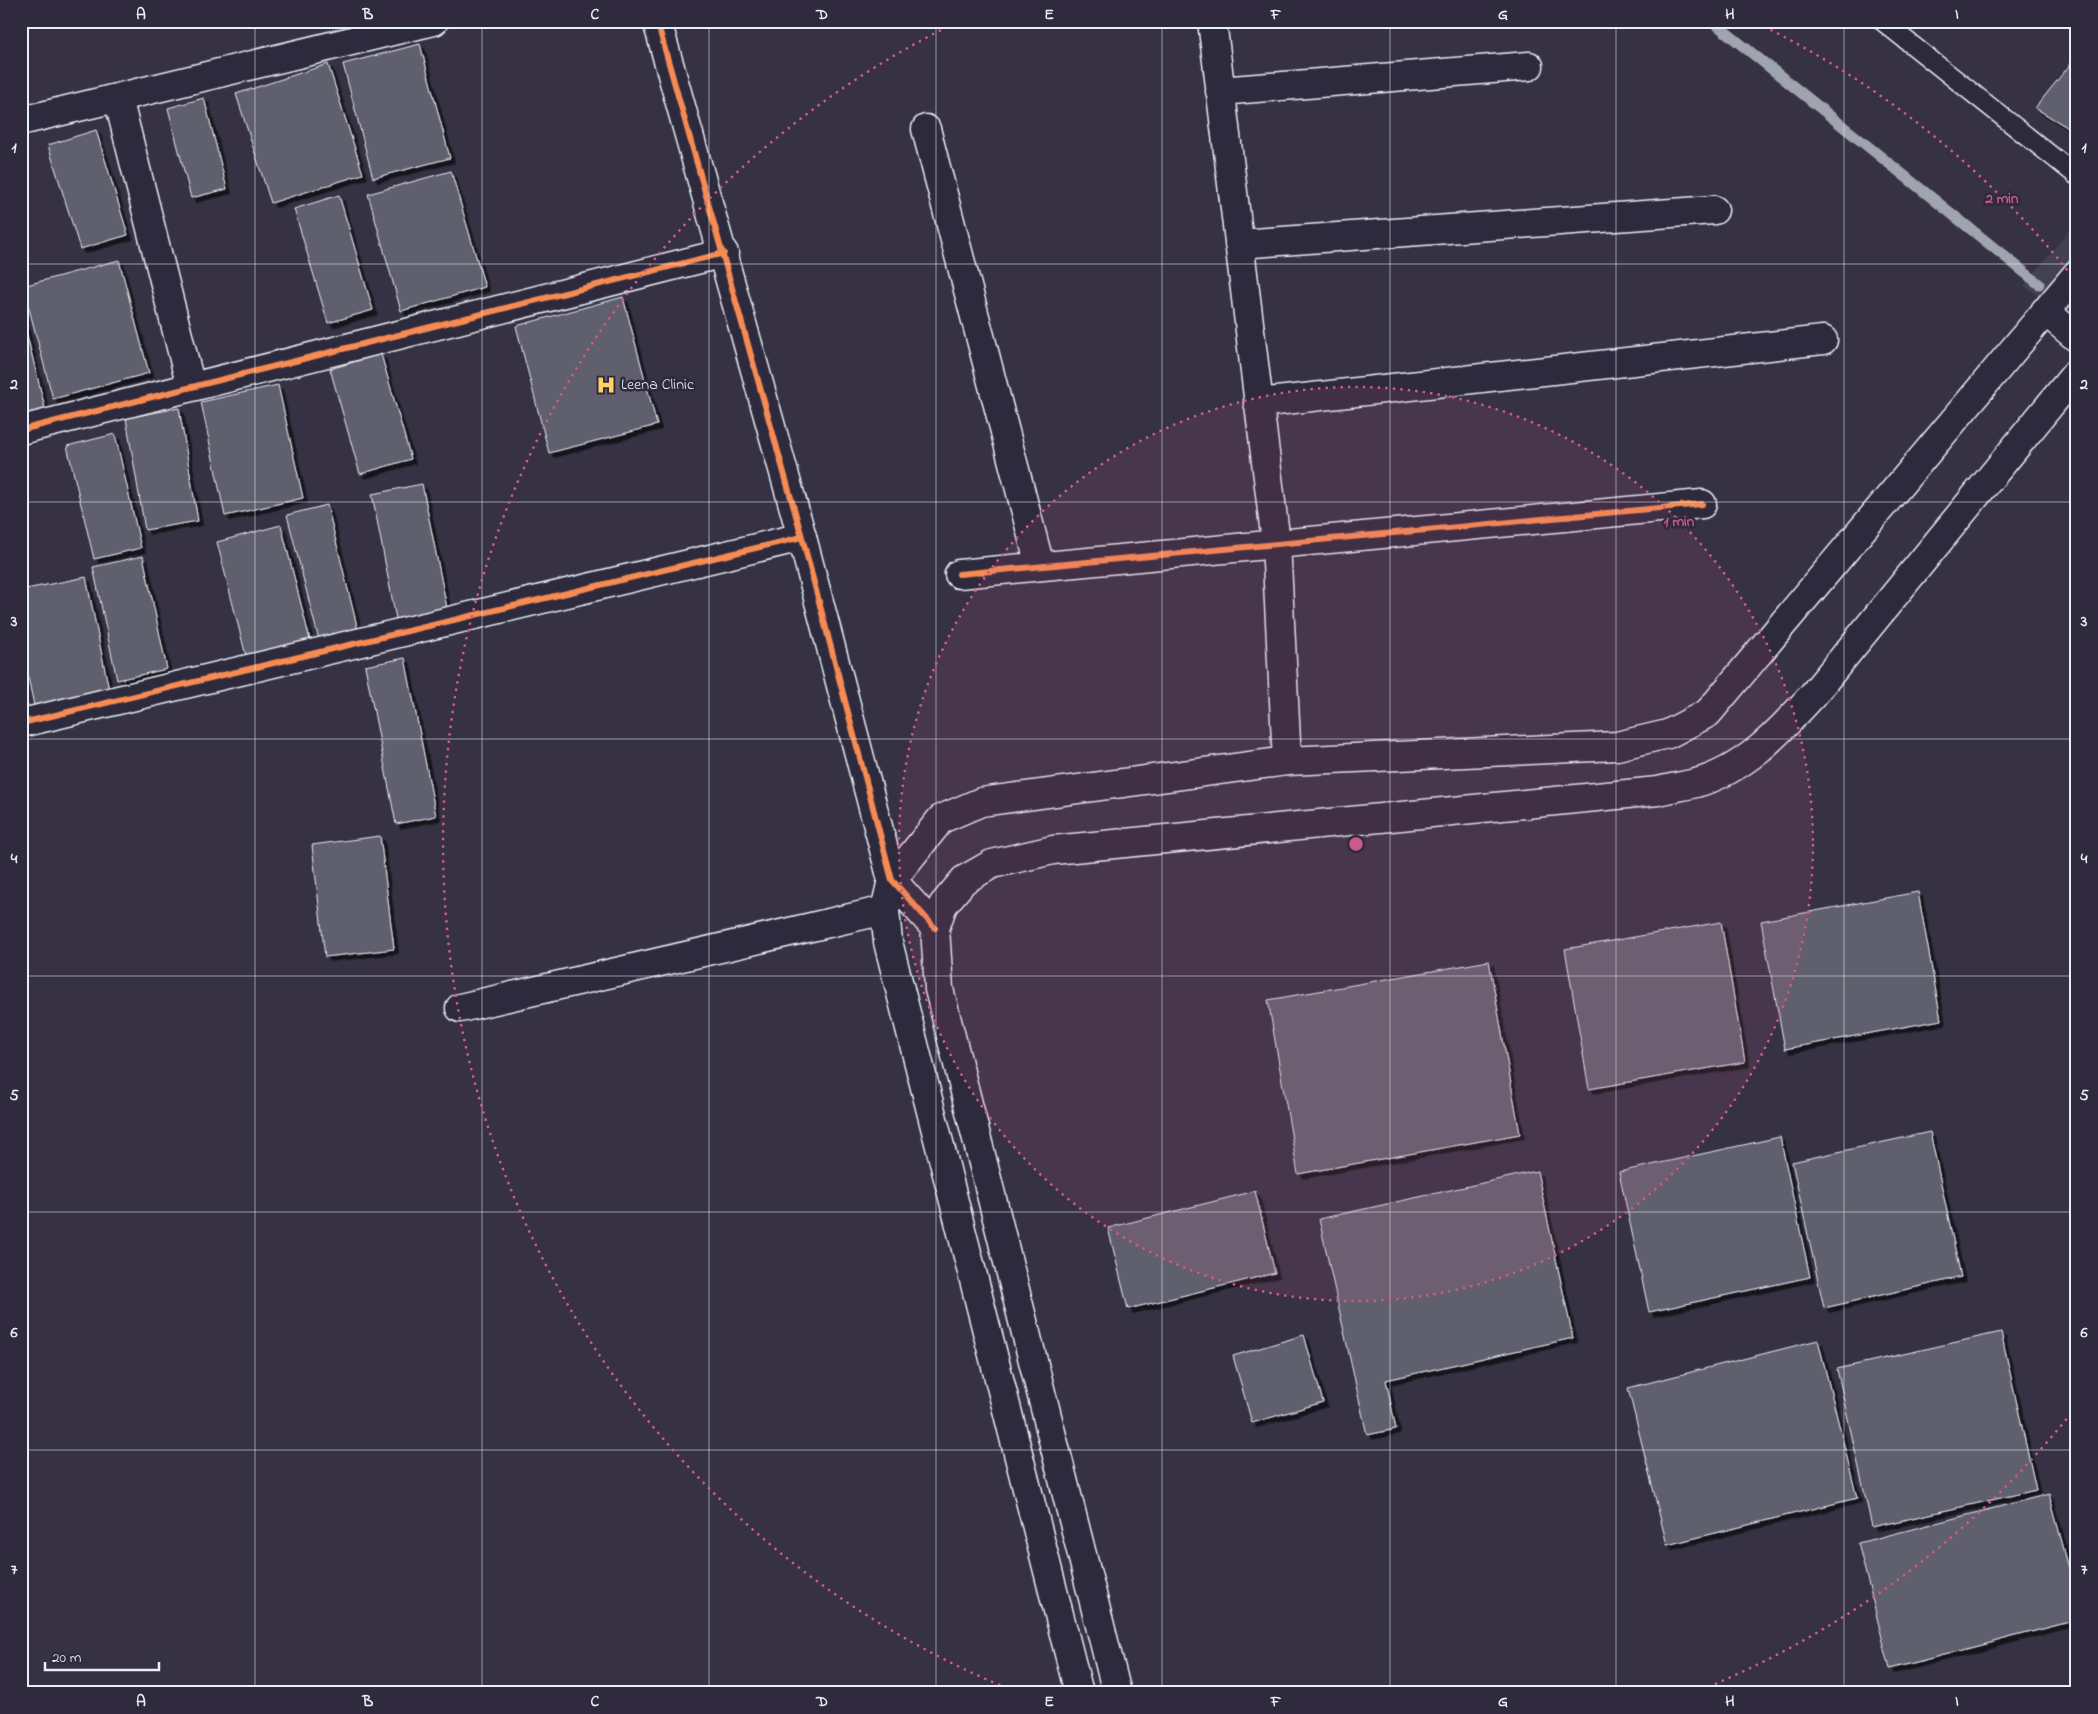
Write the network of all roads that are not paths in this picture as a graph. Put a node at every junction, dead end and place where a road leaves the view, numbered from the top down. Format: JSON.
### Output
{"nodes":[{"id":1,"x":434,"y":21,"type":"edge"},
{"id":2,"x":658,"y":21,"type":"edge"},
{"id":3,"x":1212,"y":21,"type":"edge"},
{"id":4,"x":1882,"y":21,"type":"edge"},
{"id":5,"x":1528,"y":66,"type":"dead end"},
{"id":6,"x":1220,"y":91,"type":"junction"},
{"id":7,"x":118,"y":98,"type":"junction"},
{"id":8,"x":21,"y":121,"type":"edge"},
{"id":9,"x":926,"y":129,"type":"dead end"},
{"id":10,"x":2077,"y":176,"type":"edge"},
{"id":11,"x":1714,"y":210,"type":"dead end"},
{"id":12,"x":1239,"y":244,"type":"junction"},
{"id":13,"x":724,"y":253,"type":"junction"},
{"id":14,"x":2077,"y":274,"type":"edge"},
{"id":15,"x":2045,"y":312,"type":"junction"},
{"id":16,"x":2077,"y":338,"type":"edge"},
{"id":17,"x":1823,"y":340,"type":"dead end"},
{"id":18,"x":2077,"y":372,"type":"edge"},
{"id":19,"x":191,"y":387,"type":"junction"},
{"id":20,"x":1258,"y":403,"type":"junction"},
{"id":21,"x":21,"y":430,"type":"edge"},
{"id":22,"x":1702,"y":504,"type":"dead end"},
{"id":23,"x":802,"y":537,"type":"junction"},
{"id":24,"x":1276,"y":543,"type":"junction"},
{"id":25,"x":1040,"y":566,"type":"junction"},
{"id":26,"x":959,"y":574,"type":"dead end"},
{"id":27,"x":26,"y":722,"type":"dead end"},
{"id":28,"x":1287,"y":761,"type":"junction"},
{"id":29,"x":892,"y":880,"type":"junction"},
{"id":30,"x":885,"y":910,"type":"junction"},
{"id":31,"x":935,"y":928,"type":"junction"},
{"id":32,"x":460,"y":1008,"type":"dead end"},
{"id":33,"x":1079,"y":1693,"type":"edge"},
{"id":34,"x":1117,"y":1693,"type":"edge"}],
"edges":[{"from":1,"to":7,"type":"street"},
{"from":2,"to":13,"type":"street"},
{"from":3,"to":6,"type":"street"},
{"from":4,"to":10,"type":"lane"},
{"from":5,"to":6,"type":"street"},
{"from":6,"to":12,"type":"street"},
{"from":7,"to":8,"type":"street"},
{"from":7,"to":19,"type":"street"},
{"from":9,"to":25,"type":"street"},
{"from":11,"to":12,"type":"street"},
{"from":12,"to":20,"type":"street"},
{"from":13,"to":19,"type":"street"},
{"from":13,"to":23,"type":"street"},
{"from":14,"to":15,"type":"street"},
{"from":15,"to":16,"type":"street"},
{"from":15,"to":28,"type":"street"},
{"from":17,"to":20,"type":"street"},
{"from":18,"to":31,"type":"street"},
{"from":19,"to":21,"type":"street"},
{"from":20,"to":24,"type":"street"},
{"from":22,"to":24,"type":"street"},
{"from":23,"to":27,"type":"street"},
{"from":23,"to":29,"type":"street"},
{"from":24,"to":25,"type":"street"},
{"from":24,"to":28,"type":"street"},
{"from":25,"to":26,"type":"street"},
{"from":28,"to":29,"type":"street"},
{"from":29,"to":30,"type":"street"},
{"from":29,"to":31,"type":"street"},
{"from":30,"to":32,"type":"street"},
{"from":30,"to":33,"type":"street"},
{"from":31,"to":34,"type":"street"}]}
